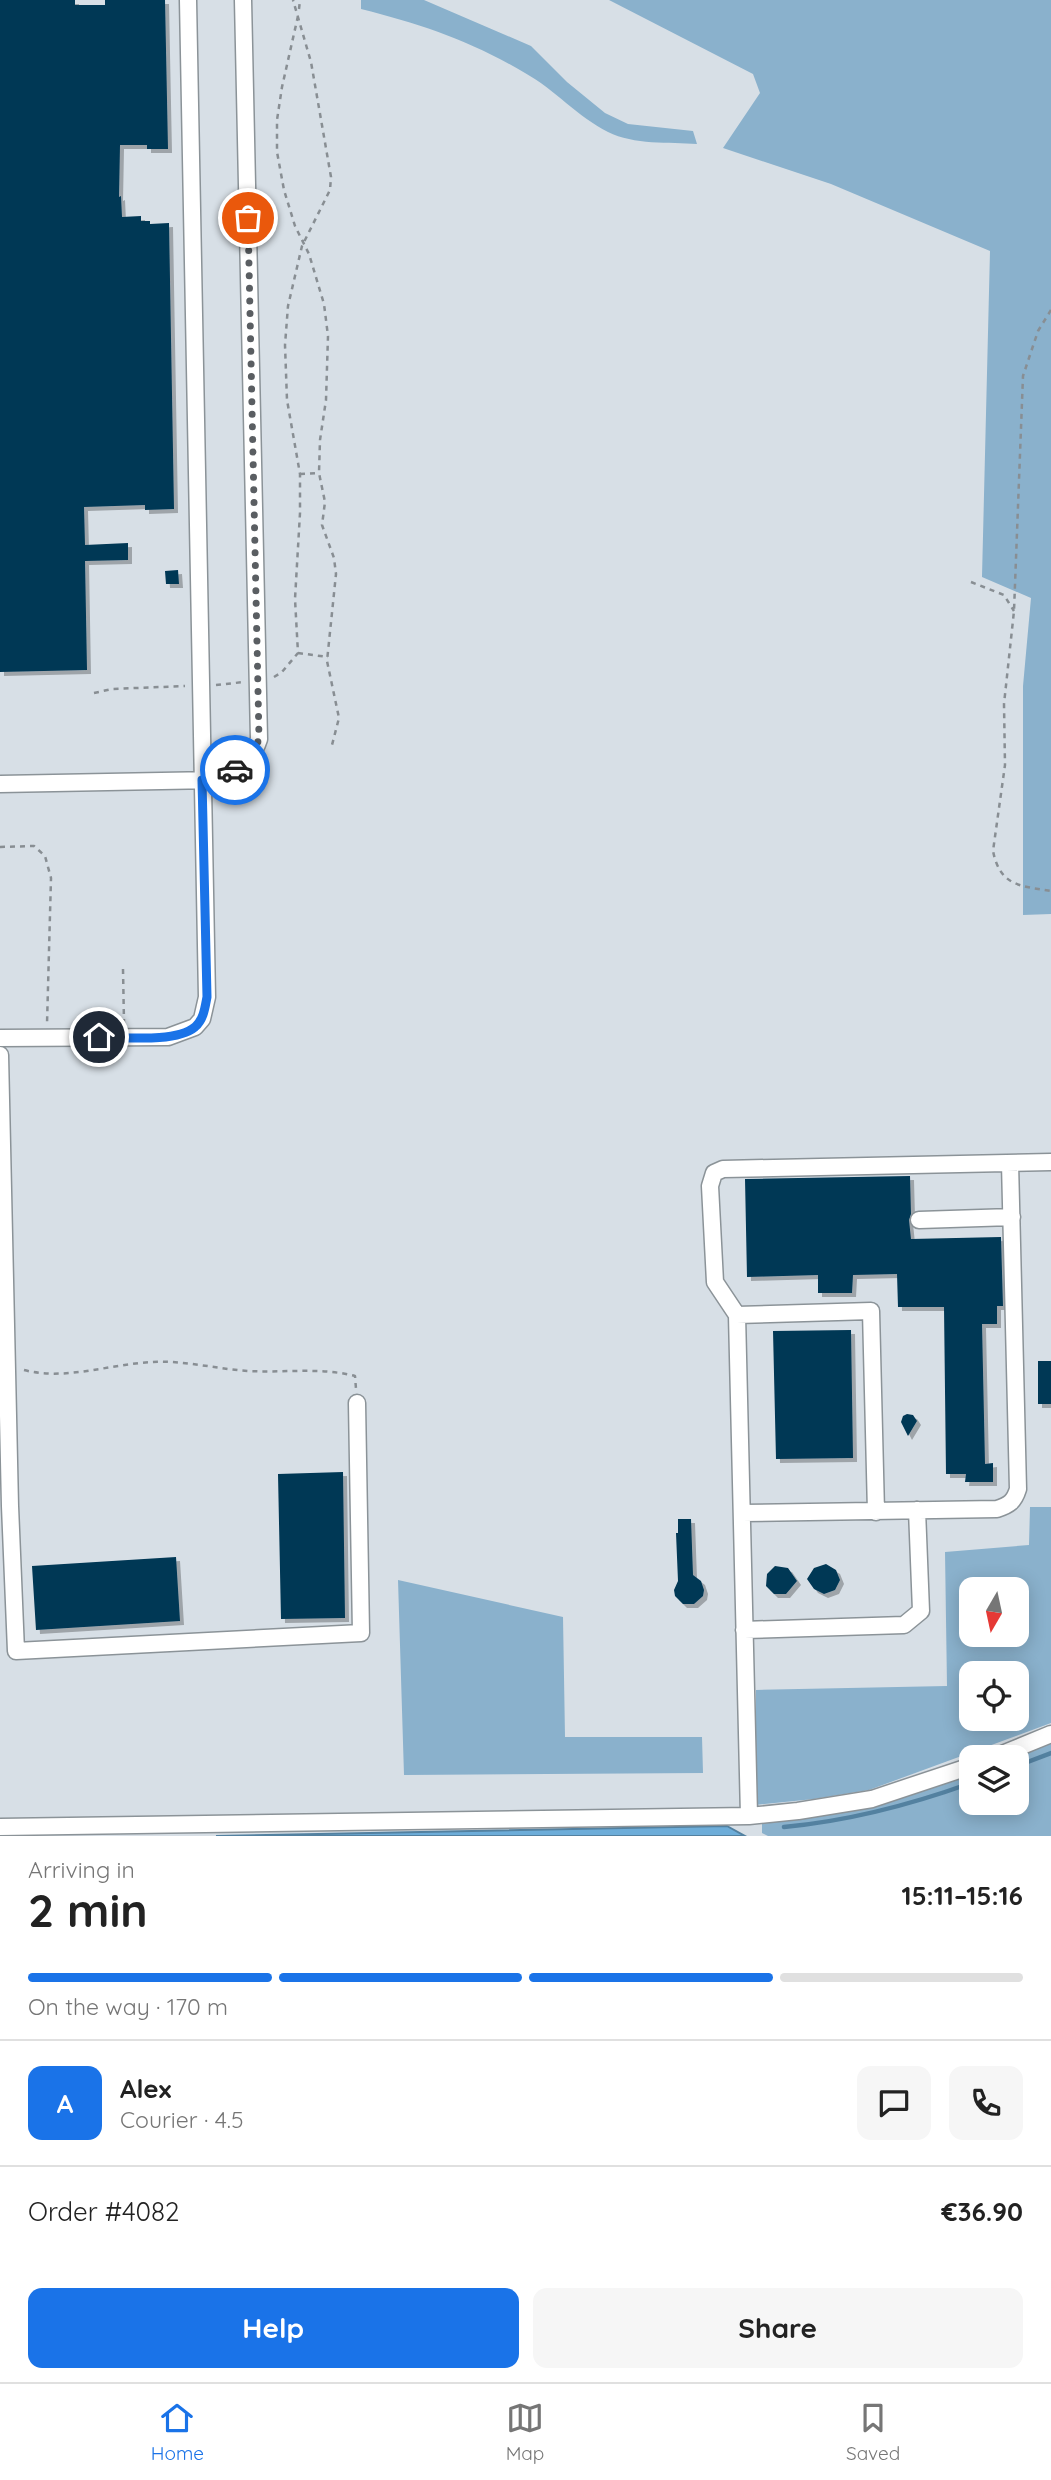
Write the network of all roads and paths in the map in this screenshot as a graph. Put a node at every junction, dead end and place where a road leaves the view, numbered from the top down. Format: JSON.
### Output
{"nodes":[{"id":1,"x":188,"y":0,"type":"edge"},
{"id":2,"x":243,"y":0,"type":"edge"},
{"id":3,"x":293,"y":0,"type":"edge"},
{"id":4,"x":300,"y":0,"type":"edge"},
{"id":5,"x":298,"y":12,"type":"junction"},
{"id":6,"x":303,"y":242,"type":"junction"},
{"id":7,"x":1051,"y":310,"type":"edge"},
{"id":8,"x":320,"y":473,"type":"junction"},
{"id":9,"x":300,"y":474,"type":"junction"},
{"id":10,"x":971,"y":582,"type":"dead end"},
{"id":11,"x":1014,"y":611,"type":"junction"},
{"id":12,"x":298,"y":653,"type":"junction"},
{"id":13,"x":328,"y":657,"type":"junction"},
{"id":14,"x":257,"y":681,"type":"junction"},
{"id":15,"x":201,"y":686,"type":"junction"},
{"id":16,"x":94,"y":693,"type":"dead end"},
{"id":17,"x":332,"y":745,"type":"dead end"},
{"id":18,"x":202,"y":780,"type":"junction"},
{"id":19,"x":0,"y":784,"type":"edge"},
{"id":20,"x":0,"y":847,"type":"edge"},
{"id":21,"x":1051,"y":891,"type":"edge"},
{"id":22,"x":123,"y":969,"type":"dead end"},
{"id":23,"x":46,"y":1037,"type":"junction"},
{"id":24,"x":125,"y":1037,"type":"junction"},
{"id":25,"x":0,"y":1038,"type":"edge"},
{"id":26,"x":0,"y":1055,"type":"edge"},
{"id":27,"x":1051,"y":1162,"type":"edge"},
{"id":28,"x":1010,"y":1163,"type":"junction"},
{"id":29,"x":1012,"y":1217,"type":"junction"},
{"id":30,"x":919,"y":1220,"type":"dead end"},
{"id":31,"x":737,"y":1315,"type":"junction"},
{"id":32,"x":7,"y":1365,"type":"junction"},
{"id":33,"x":357,"y":1403,"type":"joint"},
{"id":34,"x":917,"y":1510,"type":"junction"},
{"id":35,"x":876,"y":1511,"type":"junction"},
{"id":36,"x":742,"y":1513,"type":"junction"},
{"id":37,"x":744,"y":1630,"type":"junction"},
{"id":38,"x":1051,"y":1734,"type":"edge"},
{"id":39,"x":1024,"y":1745,"type":"edge"},
{"id":40,"x":959,"y":1770,"type":"edge"},
{"id":41,"x":749,"y":1816,"type":"junction"},
{"id":42,"x":0,"y":1827,"type":"edge"}],
"edges":[{"from":1,"to":15,"type":"street"},
{"from":2,"to":14,"type":"street"},
{"from":3,"to":5,"type":"path"},
{"from":4,"to":5,"type":"path"},
{"from":5,"to":6,"type":"path"},
{"from":5,"to":6,"type":"path"},
{"from":6,"to":8,"type":"path"},
{"from":6,"to":9,"type":"path"},
{"from":7,"to":11,"type":"path"},
{"from":8,"to":9,"type":"path"},
{"from":8,"to":13,"type":"path"},
{"from":9,"to":12,"type":"path"},
{"from":10,"to":11,"type":"path"},
{"from":11,"to":21,"type":"path"},
{"from":12,"to":13,"type":"path"},
{"from":12,"to":14,"type":"path"},
{"from":13,"to":17,"type":"path"},
{"from":14,"to":15,"type":"path"},
{"from":14,"to":18,"type":"street"},
{"from":15,"to":16,"type":"path"},
{"from":15,"to":18,"type":"street"},
{"from":18,"to":19,"type":"street"},
{"from":18,"to":24,"type":"street"},
{"from":20,"to":23,"type":"path"},
{"from":22,"to":24,"type":"path"},
{"from":23,"to":24,"type":"street"},
{"from":23,"to":25,"type":"street"},
{"from":26,"to":32,"type":"street"},
{"from":27,"to":28,"type":"street"},
{"from":28,"to":29,"type":"street"},
{"from":28,"to":31,"type":"street"},
{"from":29,"to":30,"type":"street"},
{"from":29,"to":34,"type":"street"},
{"from":31,"to":35,"type":"street"},
{"from":31,"to":36,"type":"street"},
{"from":32,"to":33,"type":"path"},
{"from":32,"to":33,"type":"street"},
{"from":34,"to":35,"type":"street"},
{"from":34,"to":37,"type":"street"},
{"from":35,"to":36,"type":"street"},
{"from":36,"to":37,"type":"street"},
{"from":37,"to":41,"type":"street"},
{"from":38,"to":39,"type":"street"},
{"from":40,"to":41,"type":"street"},
{"from":41,"to":42,"type":"street"}]}
